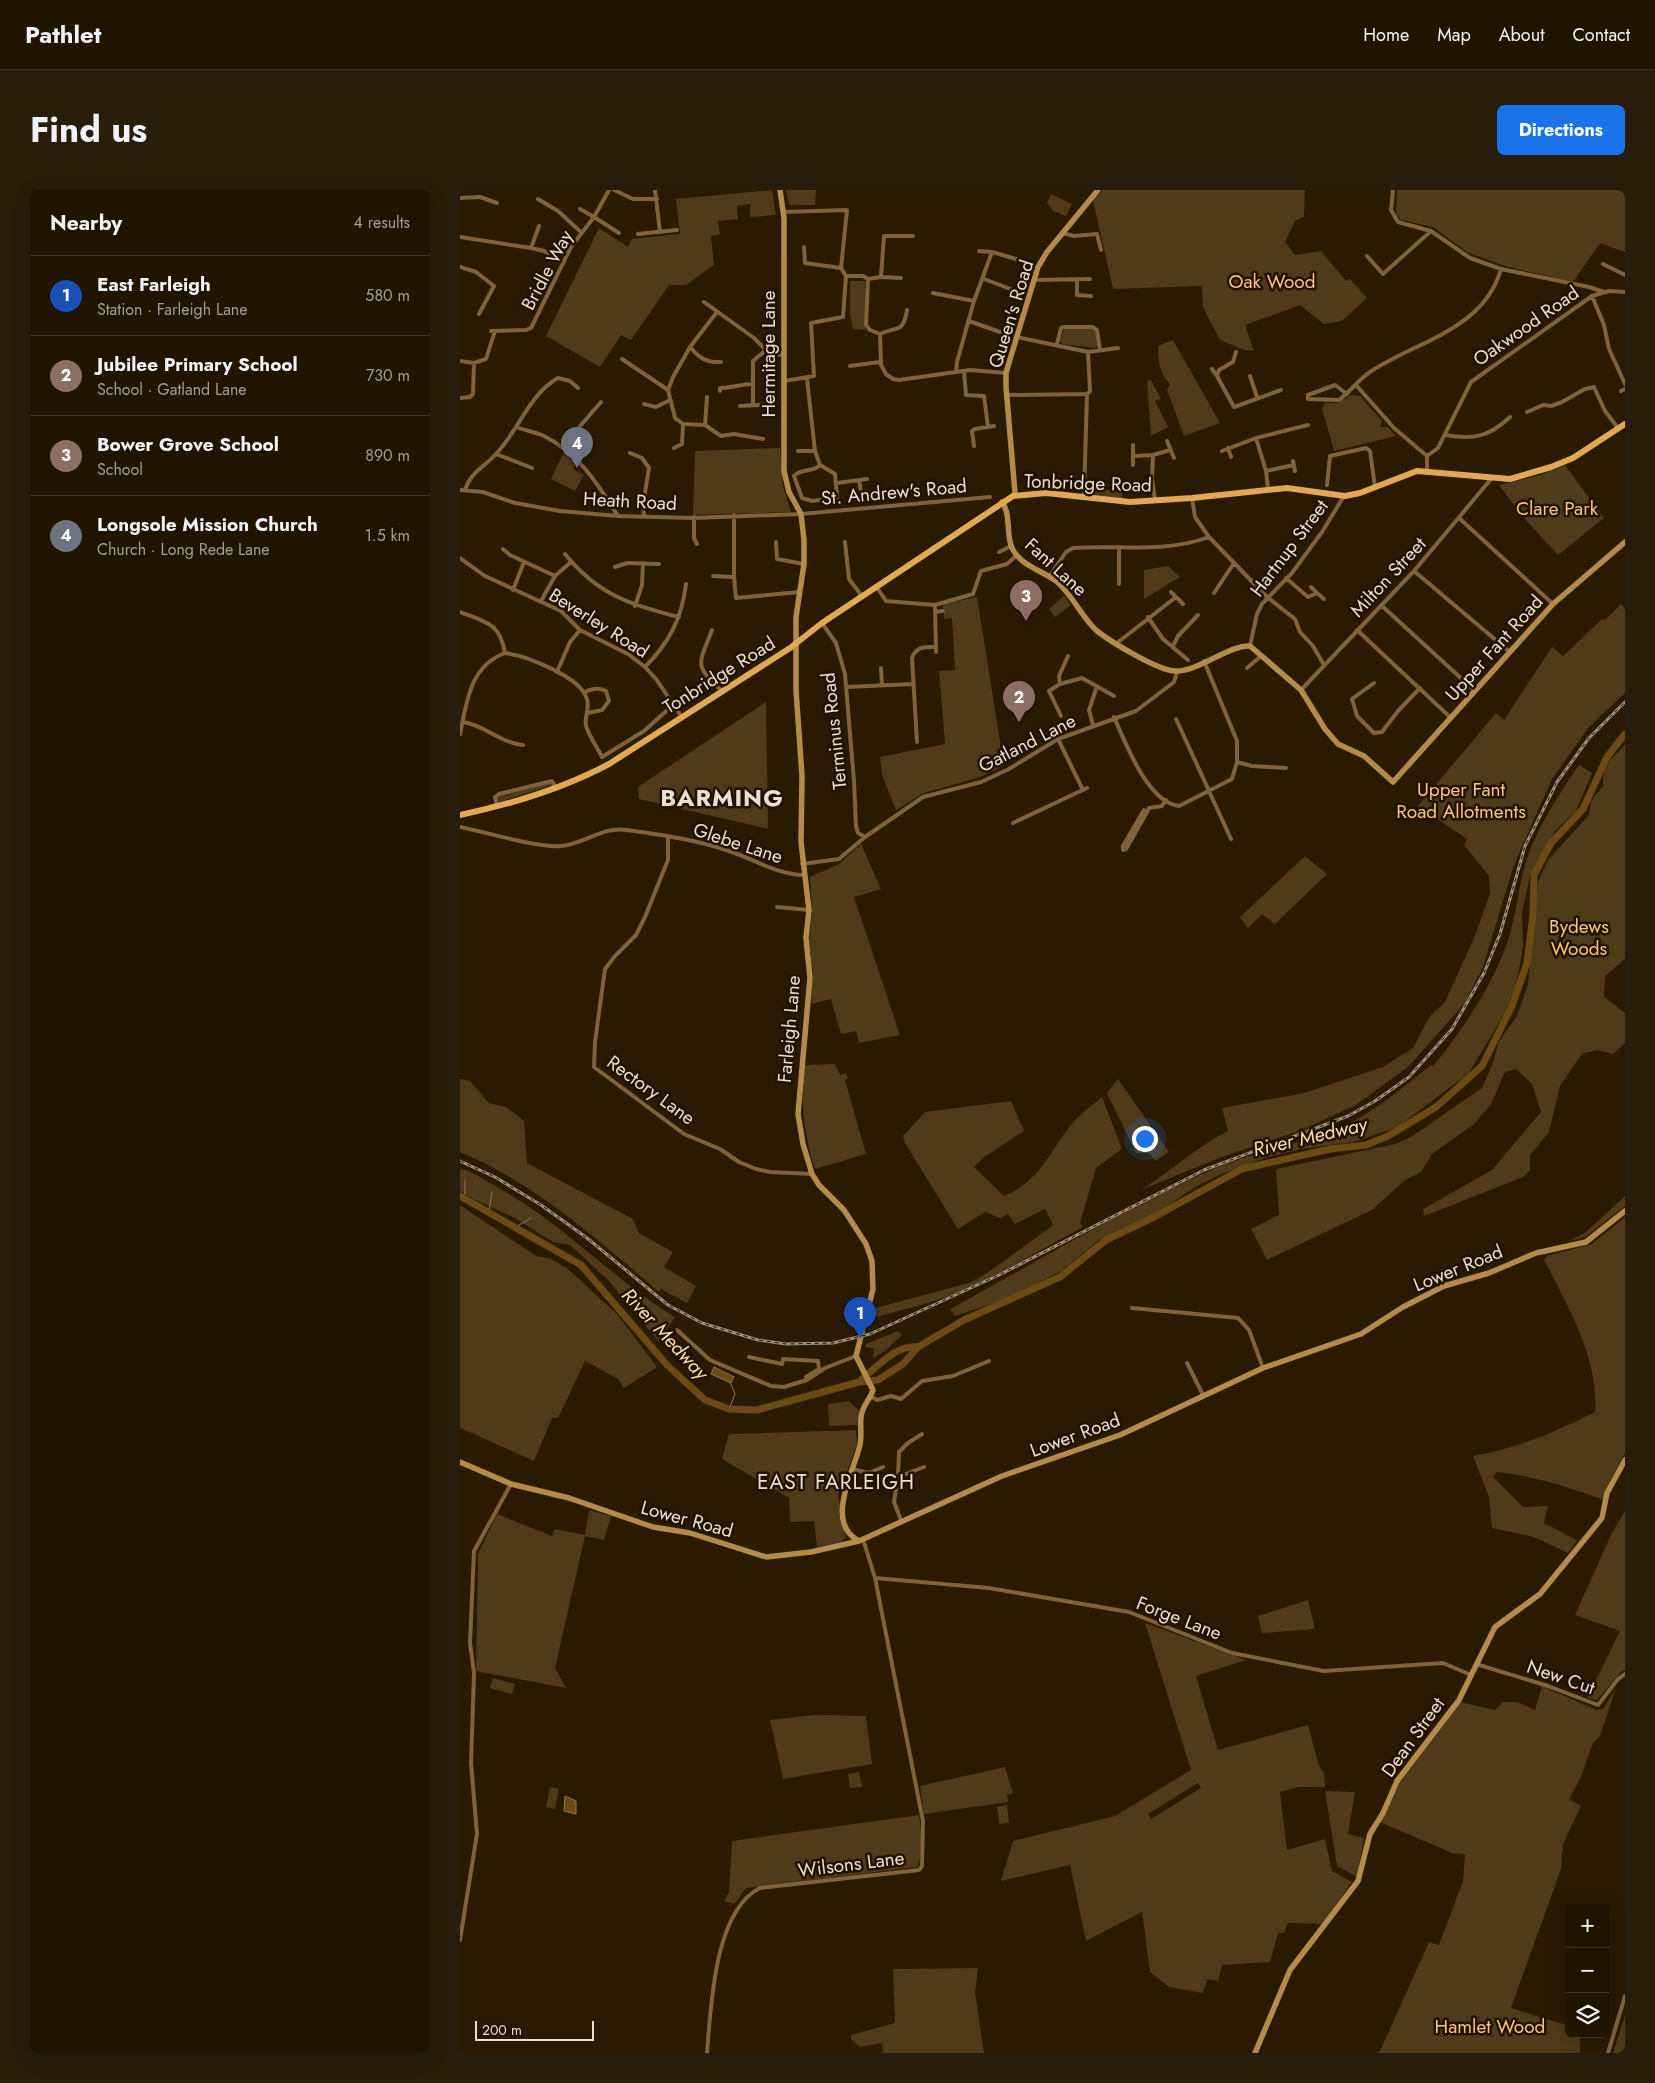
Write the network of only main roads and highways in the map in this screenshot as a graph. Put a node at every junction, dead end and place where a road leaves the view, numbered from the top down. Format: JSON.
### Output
{"nodes":[{"id":1,"x":1625,"y":424,"type":"edge"},
{"id":2,"x":460,"y":815,"type":"edge"}],
"edges":[{"from":1,"to":2,"type":"main road","name":"Tonbridge Road"}]}
